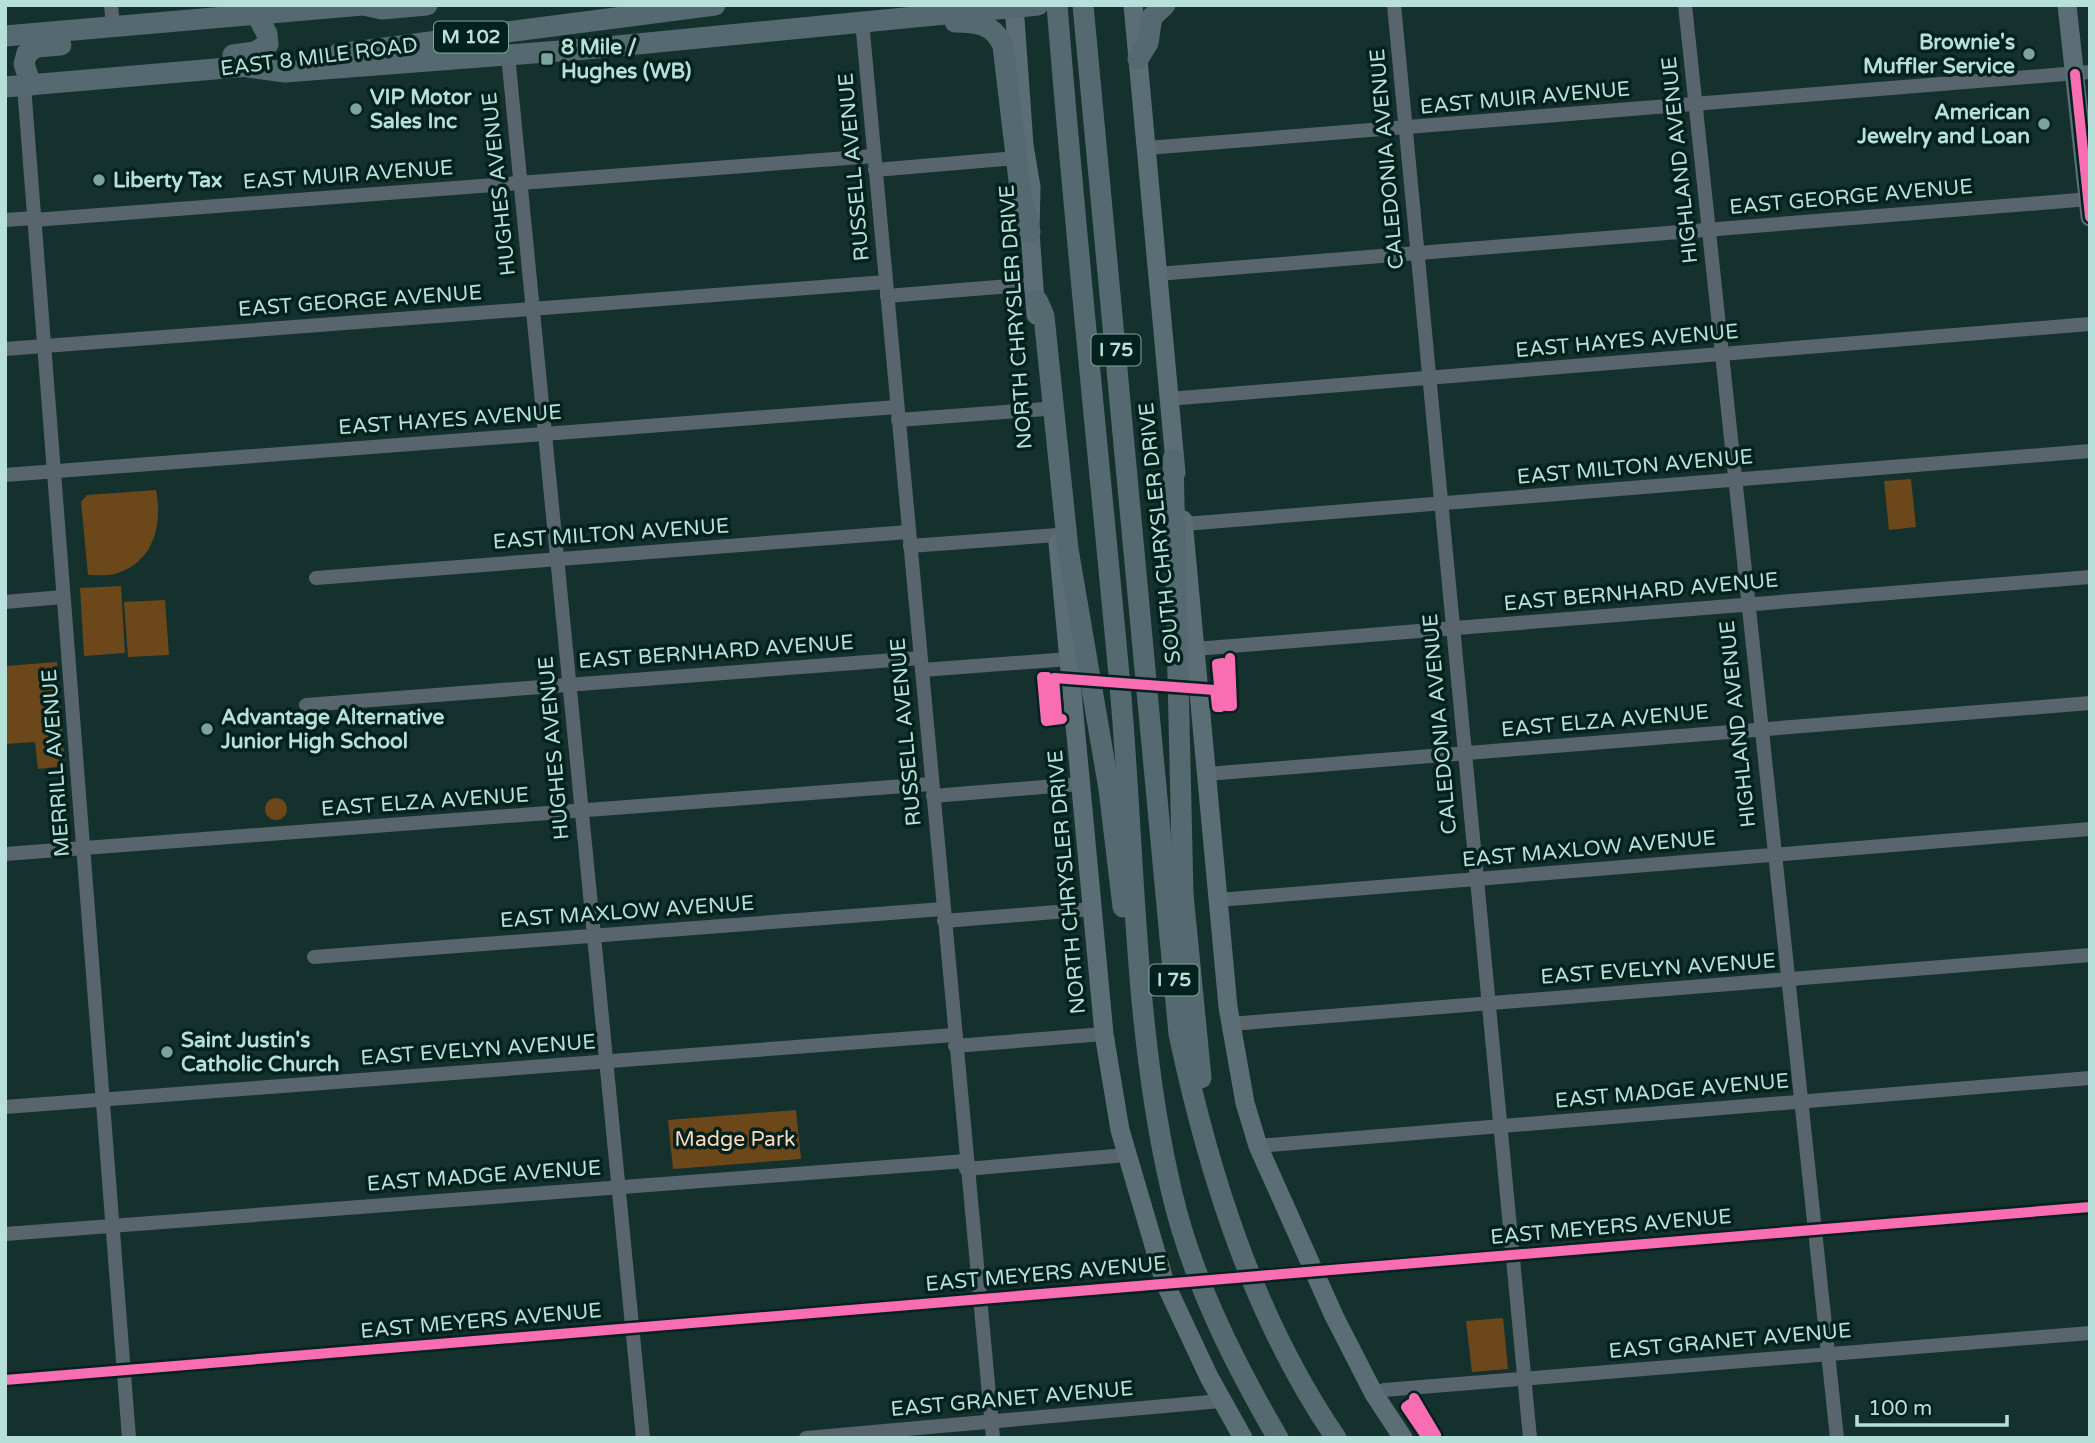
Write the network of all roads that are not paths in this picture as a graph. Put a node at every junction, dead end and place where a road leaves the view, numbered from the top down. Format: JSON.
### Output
{"nodes":[{"id":1,"x":363,"y":5,"type":"edge"},
{"id":2,"x":427,"y":5,"type":"edge"},
{"id":3,"x":715,"y":5,"type":"edge"},
{"id":4,"x":1038,"y":5,"type":"edge"},
{"id":5,"x":1057,"y":5,"type":"edge"},
{"id":6,"x":1083,"y":5,"type":"edge"},
{"id":7,"x":1133,"y":5,"type":"edge"},
{"id":8,"x":1165,"y":5,"type":"edge"},
{"id":9,"x":1394,"y":5,"type":"edge"},
{"id":10,"x":1685,"y":5,"type":"edge"},
{"id":11,"x":2067,"y":5,"type":"edge"},
{"id":12,"x":1020,"y":6,"type":"edge"},
{"id":13,"x":259,"y":12,"type":"edge"},
{"id":14,"x":112,"y":16,"type":"edge"},
{"id":15,"x":897,"y":17,"type":"junction"},
{"id":16,"x":168,"y":22,"type":"junction"},
{"id":17,"x":862,"y":22,"type":"junction"},
{"id":18,"x":5,"y":36,"type":"edge"},
{"id":19,"x":508,"y":55,"type":"junction"},
{"id":20,"x":1138,"y":59,"type":"junction"},
{"id":21,"x":248,"y":67,"type":"junction"},
{"id":22,"x":2082,"y":73,"type":"edge"},
{"id":23,"x":122,"y":78,"type":"junction"},
{"id":24,"x":20,"y":86,"type":"edge"},
{"id":25,"x":1695,"y":105,"type":"junction"},
{"id":26,"x":1406,"y":128,"type":"junction"},
{"id":27,"x":1147,"y":148,"type":"junction"},
{"id":28,"x":1020,"y":151,"type":"junction"},
{"id":29,"x":875,"y":163,"type":"junction"},
{"id":30,"x":520,"y":183,"type":"junction"},
{"id":31,"x":2089,"y":205,"type":"edge"},
{"id":32,"x":34,"y":219,"type":"junction"},
{"id":33,"x":5,"y":220,"type":"edge"},
{"id":34,"x":1708,"y":230,"type":"junction"},
{"id":35,"x":1030,"y":232,"type":"joint"},
{"id":36,"x":1417,"y":253,"type":"junction"},
{"id":37,"x":1157,"y":274,"type":"junction"},
{"id":38,"x":886,"y":289,"type":"junction"},
{"id":39,"x":1036,"y":292,"type":"junction"},
{"id":40,"x":532,"y":308,"type":"junction"},
{"id":41,"x":2090,"y":324,"type":"edge"},
{"id":42,"x":44,"y":346,"type":"junction"},
{"id":43,"x":5,"y":349,"type":"edge"},
{"id":44,"x":1721,"y":355,"type":"junction"},
{"id":45,"x":1429,"y":378,"type":"junction"},
{"id":46,"x":1168,"y":399,"type":"junction"},
{"id":47,"x":1045,"y":409,"type":"junction"},
{"id":48,"x":898,"y":414,"type":"junction"},
{"id":49,"x":545,"y":434,"type":"junction"},
{"id":50,"x":2090,"y":451,"type":"edge"},
{"id":51,"x":1173,"y":459,"type":"junction"},
{"id":52,"x":53,"y":471,"type":"junction"},
{"id":53,"x":5,"y":475,"type":"edge"},
{"id":54,"x":1734,"y":480,"type":"junction"},
{"id":55,"x":1441,"y":504,"type":"junction"},
{"id":56,"x":1184,"y":524,"type":"junction"},
{"id":57,"x":1057,"y":535,"type":"junction"},
{"id":58,"x":909,"y":539,"type":"junction"},
{"id":59,"x":557,"y":559,"type":"junction"},
{"id":60,"x":2090,"y":577,"type":"edge"},
{"id":61,"x":316,"y":578,"type":"dead end"},
{"id":62,"x":63,"y":597,"type":"junction"},
{"id":63,"x":5,"y":602,"type":"edge"},
{"id":64,"x":1747,"y":604,"type":"junction"},
{"id":65,"x":1452,"y":629,"type":"junction"},
{"id":66,"x":1195,"y":649,"type":"junction"},
{"id":67,"x":1069,"y":659,"type":"junction"},
{"id":68,"x":921,"y":664,"type":"junction"},
{"id":69,"x":569,"y":685,"type":"junction"},
{"id":70,"x":2090,"y":703,"type":"edge"},
{"id":71,"x":306,"y":705,"type":"dead end"},
{"id":72,"x":1760,"y":730,"type":"junction"},
{"id":73,"x":1464,"y":754,"type":"junction"},
{"id":74,"x":1207,"y":774,"type":"junction"},
{"id":75,"x":1080,"y":784,"type":"junction"},
{"id":76,"x":932,"y":790,"type":"junction"},
{"id":77,"x":581,"y":811,"type":"junction"},
{"id":78,"x":2090,"y":829,"type":"edge"},
{"id":79,"x":83,"y":848,"type":"junction"},
{"id":80,"x":5,"y":854,"type":"edge"},
{"id":81,"x":1773,"y":855,"type":"junction"},
{"id":82,"x":1476,"y":879,"type":"junction"},
{"id":83,"x":1218,"y":900,"type":"junction"},
{"id":84,"x":1092,"y":909,"type":"junction"},
{"id":85,"x":944,"y":915,"type":"junction"},
{"id":86,"x":593,"y":936,"type":"junction"},
{"id":87,"x":2090,"y":955,"type":"edge"},
{"id":88,"x":314,"y":957,"type":"dead end"},
{"id":89,"x":1786,"y":980,"type":"junction"},
{"id":90,"x":1488,"y":1003,"type":"junction"},
{"id":91,"x":1230,"y":1024,"type":"junction"},
{"id":92,"x":1104,"y":1034,"type":"junction"},
{"id":93,"x":1145,"y":1038,"type":"junction"},
{"id":94,"x":954,"y":1040,"type":"junction"},
{"id":95,"x":606,"y":1062,"type":"junction"},
{"id":96,"x":2090,"y":1078,"type":"edge"},
{"id":97,"x":102,"y":1100,"type":"junction"},
{"id":98,"x":1800,"y":1102,"type":"junction"},
{"id":99,"x":5,"y":1107,"type":"edge"},
{"id":100,"x":1198,"y":1125,"type":"junction"},
{"id":101,"x":1499,"y":1126,"type":"junction"},
{"id":102,"x":1258,"y":1146,"type":"junction"},
{"id":103,"x":1126,"y":1155,"type":"junction"},
{"id":104,"x":966,"y":1165,"type":"junction"},
{"id":105,"x":618,"y":1187,"type":"junction"},
{"id":106,"x":2090,"y":1208,"type":"edge"},
{"id":107,"x":111,"y":1226,"type":"junction"},
{"id":108,"x":1814,"y":1230,"type":"junction"},
{"id":109,"x":5,"y":1234,"type":"edge"},
{"id":110,"x":1512,"y":1255,"type":"junction"},
{"id":111,"x":1314,"y":1271,"type":"junction"},
{"id":112,"x":1173,"y":1283,"type":"junction"},
{"id":113,"x":979,"y":1298,"type":"junction"},
{"id":114,"x":632,"y":1327,"type":"junction"},
{"id":115,"x":2090,"y":1332,"type":"edge"},
{"id":116,"x":1827,"y":1354,"type":"junction"},
{"id":117,"x":124,"y":1370,"type":"junction"},
{"id":118,"x":1524,"y":1379,"type":"junction"},
{"id":119,"x":5,"y":1380,"type":"edge"},
{"id":120,"x":1374,"y":1394,"type":"junction"},
{"id":121,"x":1221,"y":1401,"type":"junction"},
{"id":122,"x":992,"y":1422,"type":"junction"},
{"id":123,"x":129,"y":1438,"type":"edge"},
{"id":124,"x":643,"y":1438,"type":"edge"},
{"id":125,"x":806,"y":1438,"type":"edge"},
{"id":126,"x":993,"y":1438,"type":"edge"},
{"id":127,"x":1243,"y":1438,"type":"edge"},
{"id":128,"x":1279,"y":1438,"type":"edge"},
{"id":129,"x":1336,"y":1438,"type":"edge"},
{"id":130,"x":1402,"y":1438,"type":"edge"},
{"id":131,"x":1530,"y":1438,"type":"edge"},
{"id":132,"x":1837,"y":1438,"type":"edge"}],
"edges":[{"from":1,"to":2,"type":"highway","name":"EAST 8 MILE ROAD","number":"M 102"},
{"from":1,"to":13,"type":"highway","name":"EAST 8 MILE ROAD","number":"M 102"},
{"from":3,"to":21,"type":"highway","name":"EAST 8 MILE ROAD","number":"M 102"},
{"from":4,"to":12,"type":"highway"},
{"from":5,"to":93,"type":"highway","number":"I 75"},
{"from":6,"to":100,"type":"highway","number":"I 75"},
{"from":7,"to":20,"type":"main road","name":"SOUTH CHRYSLER DRIVE"},
{"from":8,"to":20,"type":"highway"},
{"from":9,"to":26,"type":"street","name":"CALEDONIA AVENUE"},
{"from":10,"to":25,"type":"street","name":"HIGHLAND AVENUE"},
{"from":11,"to":22,"type":"main road"},
{"from":12,"to":15,"type":"highway"},
{"from":12,"to":28,"type":"main road"},
{"from":13,"to":16,"type":"highway","name":"EAST 8 MILE ROAD","number":"M 102"},
{"from":13,"to":23,"type":"highway"},
{"from":14,"to":16,"type":"highway","name":"EAST 8 MILE ROAD","number":"M 102"},
{"from":14,"to":18,"type":"highway","name":"EAST 8 MILE ROAD","number":"M 102"},
{"from":15,"to":17,"type":"highway"},
{"from":15,"to":28,"type":"highway"},
{"from":16,"to":24,"type":"highway"},
{"from":17,"to":19,"type":"highway"},
{"from":17,"to":29,"type":"street","name":"RUSSELL AVENUE"},
{"from":19,"to":21,"type":"highway"},
{"from":19,"to":30,"type":"street","name":"HUGHES AVENUE"},
{"from":20,"to":27,"type":"main road","name":"SOUTH CHRYSLER DRIVE"},
{"from":21,"to":23,"type":"highway","name":"EAST 8 MILE ROAD","number":"M 102"},
{"from":22,"to":25,"type":"street","name":"EAST MUIR AVENUE"},
{"from":22,"to":31,"type":"main road"},
{"from":23,"to":24,"type":"highway","name":"EAST 8 MILE ROAD","number":"M 102"},
{"from":24,"to":32,"type":"street","name":"MERRILL AVENUE"},
{"from":25,"to":26,"type":"street","name":"EAST MUIR AVENUE"},
{"from":25,"to":34,"type":"street","name":"HIGHLAND AVENUE"},
{"from":26,"to":27,"type":"street","name":"EAST MUIR AVENUE"},
{"from":26,"to":36,"type":"street","name":"CALEDONIA AVENUE"},
{"from":27,"to":37,"type":"main road","name":"SOUTH CHRYSLER DRIVE"},
{"from":28,"to":29,"type":"street","name":"EAST MUIR AVENUE"},
{"from":28,"to":35,"type":"highway"},
{"from":29,"to":30,"type":"street","name":"EAST MUIR AVENUE"},
{"from":29,"to":38,"type":"street","name":"RUSSELL AVENUE"},
{"from":30,"to":32,"type":"street","name":"EAST MUIR AVENUE"},
{"from":30,"to":40,"type":"street","name":"HUGHES AVENUE"},
{"from":31,"to":34,"type":"street","name":"EAST GEORGE AVENUE"},
{"from":32,"to":33,"type":"street","name":"EAST MUIR AVENUE"},
{"from":32,"to":42,"type":"street","name":"MERRILL AVENUE"},
{"from":34,"to":36,"type":"street","name":"EAST GEORGE AVENUE"},
{"from":34,"to":44,"type":"street","name":"HIGHLAND AVENUE"},
{"from":35,"to":39,"type":"main road","name":"NORTH CHRYSLER DRIVE"},
{"from":36,"to":37,"type":"street","name":"EAST GEORGE AVENUE"},
{"from":36,"to":45,"type":"street","name":"CALEDONIA AVENUE"},
{"from":37,"to":46,"type":"main road","name":"SOUTH CHRYSLER DRIVE"},
{"from":38,"to":39,"type":"street","name":"EAST GEORGE AVENUE"},
{"from":38,"to":40,"type":"street","name":"EAST GEORGE AVENUE"},
{"from":38,"to":48,"type":"street","name":"RUSSELL AVENUE"},
{"from":39,"to":47,"type":"main road","name":"NORTH CHRYSLER DRIVE"},
{"from":39,"to":93,"type":"highway"},
{"from":40,"to":42,"type":"street","name":"EAST GEORGE AVENUE"},
{"from":40,"to":49,"type":"street","name":"HUGHES AVENUE"},
{"from":41,"to":44,"type":"street","name":"EAST HAYES AVENUE"},
{"from":42,"to":43,"type":"street","name":"EAST GEORGE AVENUE"},
{"from":42,"to":52,"type":"street","name":"MERRILL AVENUE"},
{"from":44,"to":45,"type":"street","name":"EAST HAYES AVENUE"},
{"from":44,"to":54,"type":"street","name":"HIGHLAND AVENUE"},
{"from":45,"to":46,"type":"street","name":"EAST HAYES AVENUE"},
{"from":45,"to":55,"type":"street","name":"CALEDONIA AVENUE"},
{"from":46,"to":51,"type":"main road","name":"SOUTH CHRYSLER DRIVE"},
{"from":47,"to":48,"type":"street","name":"EAST HAYES AVENUE"},
{"from":47,"to":57,"type":"main road","name":"NORTH CHRYSLER DRIVE"},
{"from":48,"to":49,"type":"street","name":"EAST HAYES AVENUE"},
{"from":48,"to":58,"type":"street","name":"RUSSELL AVENUE"},
{"from":49,"to":52,"type":"street","name":"EAST HAYES AVENUE"},
{"from":49,"to":59,"type":"street","name":"HUGHES AVENUE"},
{"from":50,"to":54,"type":"street","name":"EAST MILTON AVENUE"},
{"from":51,"to":56,"type":"main road","name":"SOUTH CHRYSLER DRIVE"},
{"from":51,"to":100,"type":"highway"},
{"from":52,"to":53,"type":"street","name":"EAST HAYES AVENUE"},
{"from":52,"to":62,"type":"street","name":"MERRILL AVENUE"},
{"from":54,"to":55,"type":"street","name":"EAST MILTON AVENUE"},
{"from":54,"to":64,"type":"street","name":"HIGHLAND AVENUE"},
{"from":55,"to":56,"type":"street","name":"EAST MILTON AVENUE"},
{"from":55,"to":65,"type":"street","name":"CALEDONIA AVENUE"},
{"from":56,"to":66,"type":"main road","name":"SOUTH CHRYSLER DRIVE"},
{"from":57,"to":58,"type":"street","name":"EAST MILTON AVENUE"},
{"from":57,"to":67,"type":"main road","name":"NORTH CHRYSLER DRIVE"},
{"from":58,"to":59,"type":"street","name":"EAST MILTON AVENUE"},
{"from":58,"to":68,"type":"street","name":"RUSSELL AVENUE"},
{"from":59,"to":61,"type":"street","name":"EAST MILTON AVENUE"},
{"from":59,"to":69,"type":"street","name":"HUGHES AVENUE"},
{"from":60,"to":64,"type":"street","name":"EAST BERNHARD AVENUE"},
{"from":62,"to":63,"type":"street"},
{"from":62,"to":79,"type":"street","name":"MERRILL AVENUE"},
{"from":64,"to":65,"type":"street","name":"EAST BERNHARD AVENUE"},
{"from":64,"to":72,"type":"street","name":"HIGHLAND AVENUE"},
{"from":65,"to":66,"type":"street","name":"EAST BERNHARD AVENUE"},
{"from":65,"to":73,"type":"street","name":"CALEDONIA AVENUE"},
{"from":66,"to":74,"type":"main road","name":"SOUTH CHRYSLER DRIVE"},
{"from":67,"to":68,"type":"street","name":"EAST BERNHARD AVENUE"},
{"from":67,"to":75,"type":"main road","name":"NORTH CHRYSLER DRIVE"},
{"from":68,"to":69,"type":"street","name":"EAST BERNHARD AVENUE"},
{"from":68,"to":76,"type":"street","name":"RUSSELL AVENUE"},
{"from":69,"to":71,"type":"street","name":"EAST BERNHARD AVENUE"},
{"from":69,"to":77,"type":"street","name":"HUGHES AVENUE"},
{"from":70,"to":72,"type":"street","name":"EAST ELZA AVENUE"},
{"from":72,"to":73,"type":"street","name":"EAST ELZA AVENUE"},
{"from":72,"to":81,"type":"street","name":"HIGHLAND AVENUE"},
{"from":73,"to":74,"type":"street","name":"EAST ELZA AVENUE"},
{"from":73,"to":82,"type":"street","name":"CALEDONIA AVENUE"},
{"from":74,"to":83,"type":"main road","name":"SOUTH CHRYSLER DRIVE"},
{"from":75,"to":76,"type":"street","name":"EAST ELZA AVENUE"},
{"from":75,"to":84,"type":"main road","name":"NORTH CHRYSLER DRIVE"},
{"from":76,"to":77,"type":"street","name":"EAST ELZA AVENUE"},
{"from":76,"to":85,"type":"street","name":"RUSSELL AVENUE"},
{"from":77,"to":79,"type":"street","name":"EAST ELZA AVENUE"},
{"from":77,"to":86,"type":"street","name":"HUGHES AVENUE"},
{"from":78,"to":81,"type":"street","name":"EAST MAXLOW AVENUE"},
{"from":79,"to":80,"type":"street","name":"EAST ELZA AVENUE"},
{"from":79,"to":97,"type":"street","name":"MERRILL AVENUE"},
{"from":81,"to":82,"type":"street","name":"EAST MAXLOW AVENUE"},
{"from":81,"to":89,"type":"street","name":"HIGHLAND AVENUE"},
{"from":82,"to":83,"type":"street","name":"EAST MAXLOW AVENUE"},
{"from":82,"to":90,"type":"street","name":"CALEDONIA AVENUE"},
{"from":83,"to":91,"type":"main road","name":"SOUTH CHRYSLER DRIVE"},
{"from":84,"to":85,"type":"street","name":"EAST MAXLOW AVENUE"},
{"from":84,"to":92,"type":"main road","name":"NORTH CHRYSLER DRIVE"},
{"from":85,"to":86,"type":"street","name":"EAST MAXLOW AVENUE"},
{"from":85,"to":94,"type":"street","name":"RUSSELL AVENUE"},
{"from":86,"to":88,"type":"street","name":"EAST MAXLOW AVENUE"},
{"from":86,"to":95,"type":"street","name":"HUGHES AVENUE"},
{"from":87,"to":89,"type":"street","name":"EAST EVELYN AVENUE"},
{"from":89,"to":90,"type":"street","name":"EAST EVELYN AVENUE"},
{"from":89,"to":98,"type":"street","name":"HIGHLAND AVENUE"},
{"from":90,"to":91,"type":"street","name":"EAST EVELYN AVENUE"},
{"from":90,"to":101,"type":"street","name":"CALEDONIA AVENUE"},
{"from":91,"to":102,"type":"main road","name":"SOUTH CHRYSLER DRIVE"},
{"from":92,"to":94,"type":"street","name":"EAST EVELYN AVENUE"},
{"from":92,"to":103,"type":"main road","name":"NORTH CHRYSLER DRIVE"},
{"from":93,"to":128,"type":"highway","number":"I 75"},
{"from":94,"to":95,"type":"street","name":"EAST EVELYN AVENUE"},
{"from":94,"to":104,"type":"street","name":"RUSSELL AVENUE"},
{"from":95,"to":97,"type":"street","name":"EAST EVELYN AVENUE"},
{"from":95,"to":105,"type":"street","name":"HUGHES AVENUE"},
{"from":96,"to":98,"type":"street","name":"EAST MADGE AVENUE"},
{"from":97,"to":99,"type":"street","name":"EAST EVELYN AVENUE"},
{"from":97,"to":107,"type":"street","name":"MERRILL AVENUE"},
{"from":98,"to":101,"type":"street","name":"EAST MADGE AVENUE"},
{"from":98,"to":108,"type":"street","name":"HIGHLAND AVENUE"},
{"from":100,"to":129,"type":"highway","number":"I 75"},
{"from":101,"to":102,"type":"street","name":"EAST MADGE AVENUE"},
{"from":101,"to":110,"type":"street","name":"CALEDONIA AVENUE"},
{"from":102,"to":111,"type":"main road","name":"SOUTH CHRYSLER DRIVE"},
{"from":103,"to":104,"type":"street","name":"EAST MADGE AVENUE"},
{"from":103,"to":112,"type":"main road","name":"NORTH CHRYSLER DRIVE"},
{"from":104,"to":105,"type":"street","name":"EAST MADGE AVENUE"},
{"from":104,"to":113,"type":"street","name":"RUSSELL AVENUE"},
{"from":105,"to":107,"type":"street","name":"EAST MADGE AVENUE"},
{"from":105,"to":114,"type":"street","name":"HUGHES AVENUE"},
{"from":106,"to":108,"type":"street","name":"EAST MEYERS AVENUE"},
{"from":107,"to":109,"type":"street","name":"EAST MADGE AVENUE"},
{"from":107,"to":117,"type":"street","name":"MERRILL AVENUE"},
{"from":108,"to":110,"type":"street","name":"EAST MEYERS AVENUE"},
{"from":108,"to":116,"type":"street","name":"HIGHLAND AVENUE"},
{"from":110,"to":111,"type":"street","name":"EAST MEYERS AVENUE"},
{"from":110,"to":118,"type":"street","name":"CALEDONIA AVENUE"},
{"from":111,"to":112,"type":"street","name":"EAST MEYERS AVENUE","bridge":true},
{"from":111,"to":120,"type":"main road","name":"SOUTH CHRYSLER DRIVE"},
{"from":112,"to":113,"type":"street","name":"EAST MEYERS AVENUE"},
{"from":112,"to":121,"type":"main road","name":"NORTH CHRYSLER DRIVE"},
{"from":113,"to":114,"type":"street","name":"EAST MEYERS AVENUE"},
{"from":113,"to":122,"type":"street","name":"RUSSELL AVENUE"},
{"from":114,"to":117,"type":"street","name":"EAST MEYERS AVENUE"},
{"from":114,"to":124,"type":"street","name":"HUGHES AVENUE"},
{"from":115,"to":116,"type":"street","name":"EAST GRANET AVENUE"},
{"from":116,"to":118,"type":"street","name":"EAST GRANET AVENUE"},
{"from":116,"to":132,"type":"street","name":"HIGHLAND AVENUE"},
{"from":117,"to":119,"type":"street","name":"EAST MEYERS AVENUE"},
{"from":117,"to":123,"type":"street","name":"MERRILL AVENUE"},
{"from":118,"to":120,"type":"street","name":"EAST GRANET AVENUE"},
{"from":118,"to":131,"type":"street","name":"CALEDONIA AVENUE"},
{"from":120,"to":130,"type":"main road","name":"SOUTH CHRYSLER DRIVE"},
{"from":121,"to":122,"type":"street","name":"EAST GRANET AVENUE"},
{"from":121,"to":127,"type":"main road","name":"NORTH CHRYSLER DRIVE"},
{"from":122,"to":125,"type":"street","name":"EAST GRANET AVENUE"},
{"from":122,"to":126,"type":"street","name":"RUSSELL AVENUE"}]}
